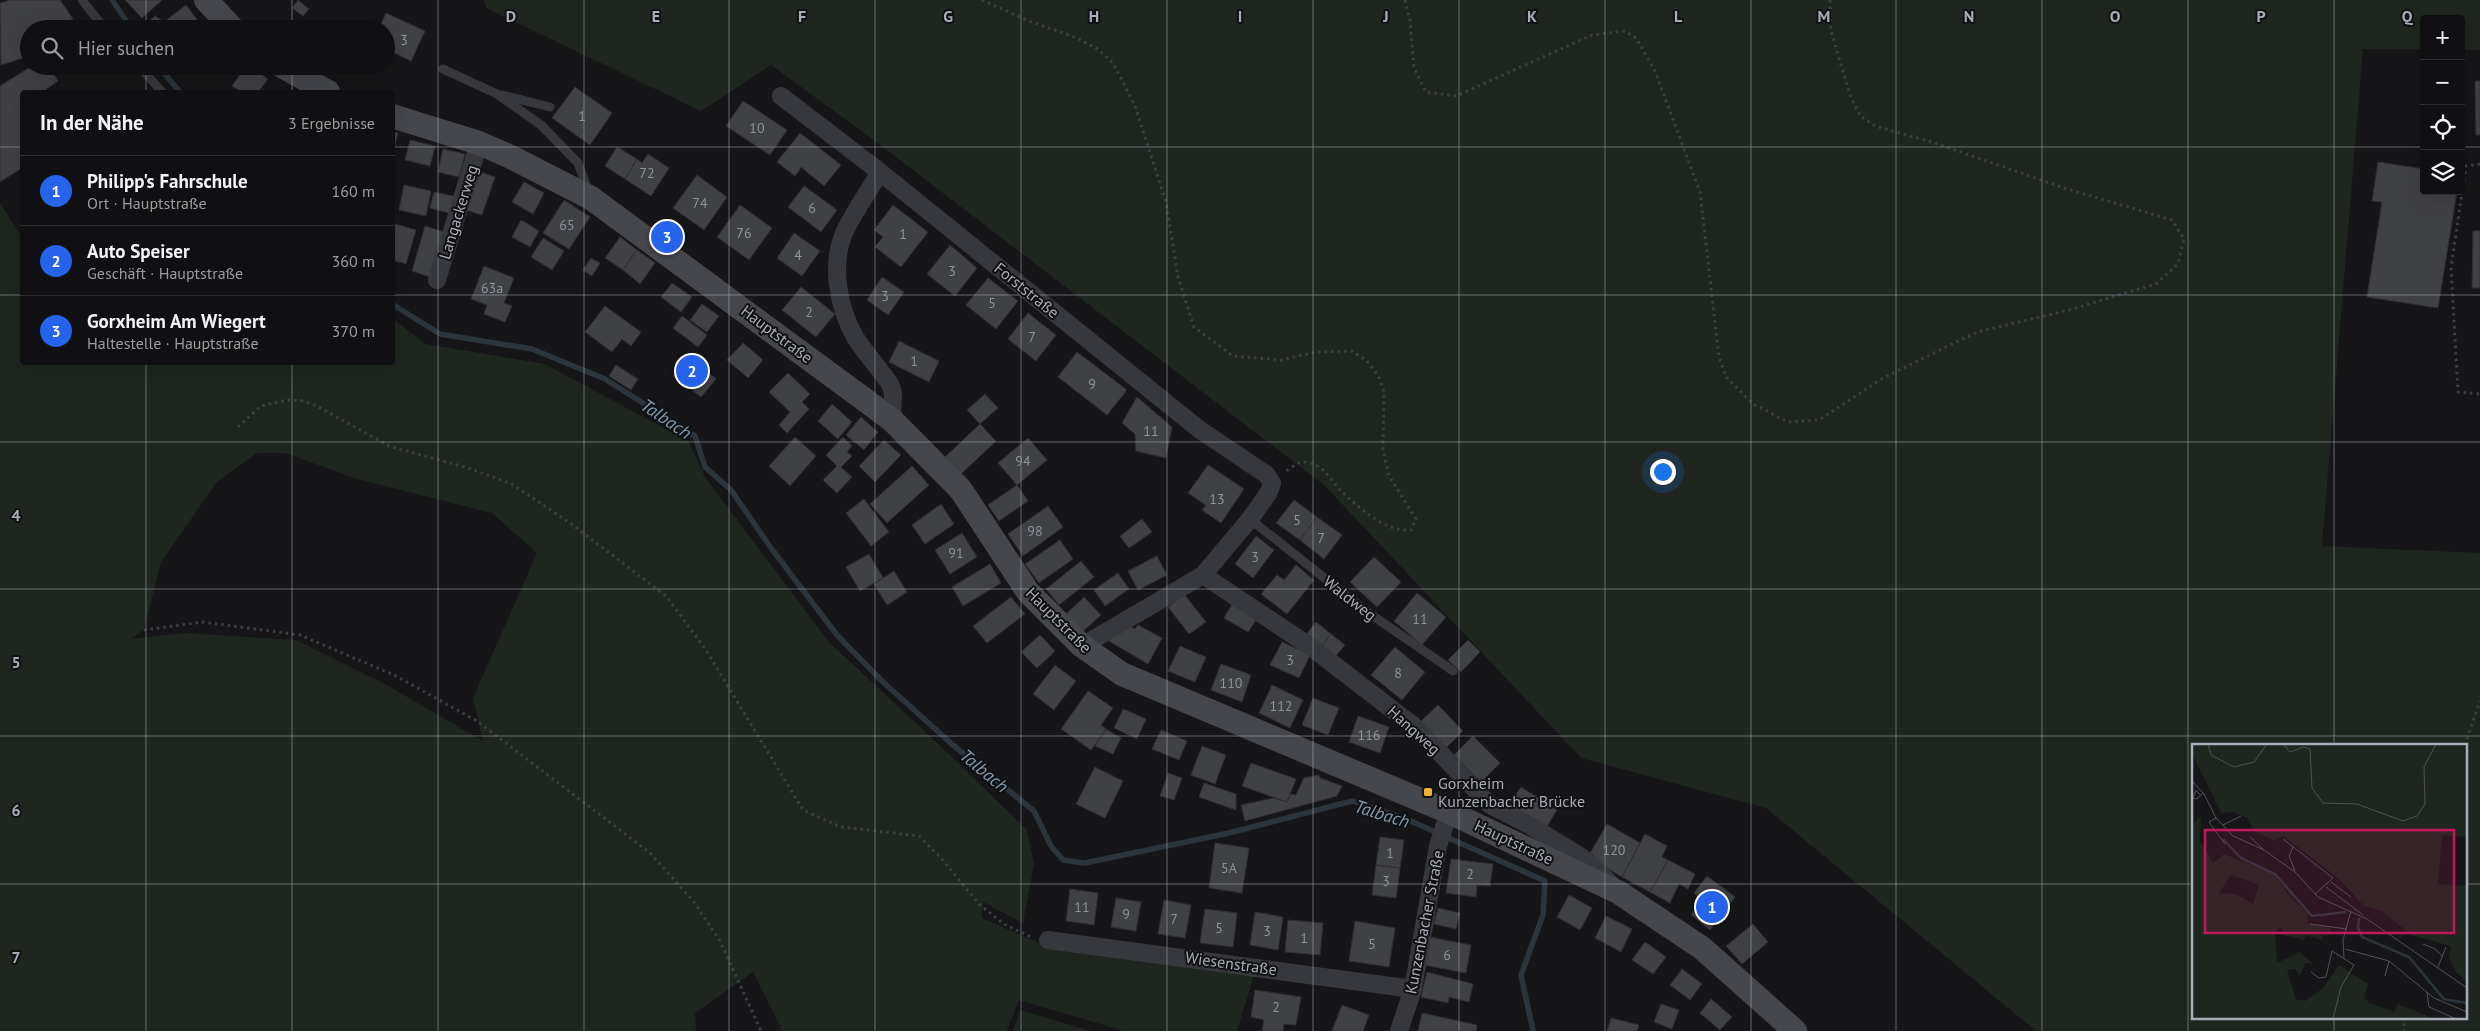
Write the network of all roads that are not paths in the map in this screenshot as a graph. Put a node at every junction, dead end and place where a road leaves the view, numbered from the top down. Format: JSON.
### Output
{"nodes":[{"id":1,"x":82,"y":0,"type":"edge"},
{"id":2,"x":206,"y":0,"type":"edge"},
{"id":3,"x":99,"y":20,"type":"edge"},
{"id":4,"x":225,"y":20,"type":"edge"},
{"id":5,"x":443,"y":69,"type":"dead end"},
{"id":6,"x":147,"y":75,"type":"edge"},
{"id":7,"x":298,"y":75,"type":"edge"},
{"id":8,"x":160,"y":90,"type":"edge"},
{"id":9,"x":324,"y":90,"type":"edge"},
{"id":10,"x":497,"y":94,"type":"junction"},
{"id":11,"x":781,"y":96,"type":"dead end"},
{"id":12,"x":550,"y":107,"type":"dead end"},
{"id":13,"x":395,"y":117,"type":"edge"},
{"id":14,"x":478,"y":143,"type":"junction"},
{"id":15,"x":880,"y":172,"type":"junction"},
{"id":16,"x":591,"y":198,"type":"junction"},
{"id":17,"x":437,"y":280,"type":"dead end"},
{"id":18,"x":892,"y":420,"type":"junction"},
{"id":19,"x":1250,"y":519,"type":"junction"},
{"id":20,"x":1203,"y":574,"type":"junction"},
{"id":21,"x":1082,"y":646,"type":"junction"},
{"id":22,"x":1453,"y":672,"type":"dead end"},
{"id":23,"x":1447,"y":819,"type":"junction"},
{"id":24,"x":1618,"y":892,"type":"junction"},
{"id":25,"x":1048,"y":940,"type":"road end"},
{"id":26,"x":1413,"y":989,"type":"junction"},
{"id":27,"x":1398,"y":1031,"type":"edge"},
{"id":28,"x":1795,"y":1031,"type":"edge"}],
"edges":[{"from":1,"to":3,"type":"lane"},
{"from":2,"to":4,"type":"main road"},
{"from":5,"to":10,"type":"lane"},
{"from":6,"to":8,"type":"lane"},
{"from":7,"to":9,"type":"main road"},
{"from":10,"to":12,"type":"lane"},
{"from":10,"to":16,"type":"lane"},
{"from":11,"to":15,"type":"street","name":"Forststraße"},
{"from":13,"to":14,"type":"main road","name":"Hauptstraße"},
{"from":14,"to":16,"type":"main road","name":"Hauptstraße"},
{"from":14,"to":17,"type":"street","name":"Langackerweg"},
{"from":15,"to":18,"type":"street"},
{"from":15,"to":19,"type":"street","name":"Forststraße"},
{"from":16,"to":18,"type":"main road","name":"Hauptstraße"},
{"from":18,"to":21,"type":"main road","name":"Hauptstraße"},
{"from":19,"to":20,"type":"street"},
{"from":19,"to":22,"type":"lane","name":"Waldweg"},
{"from":20,"to":21,"type":"street"},
{"from":20,"to":24,"type":"street","name":"Hangweg"},
{"from":21,"to":23,"type":"main road","name":"Hauptstraße"},
{"from":23,"to":24,"type":"main road","name":"Hauptstraße"},
{"from":23,"to":26,"type":"street","name":"Kunzenbacher Straße"},
{"from":24,"to":28,"type":"main road","name":"Hauptstraße"},
{"from":25,"to":26,"type":"street","name":"Wiesenstraße"},
{"from":26,"to":27,"type":"street","name":"Kunzenbacher Straße"}]}
